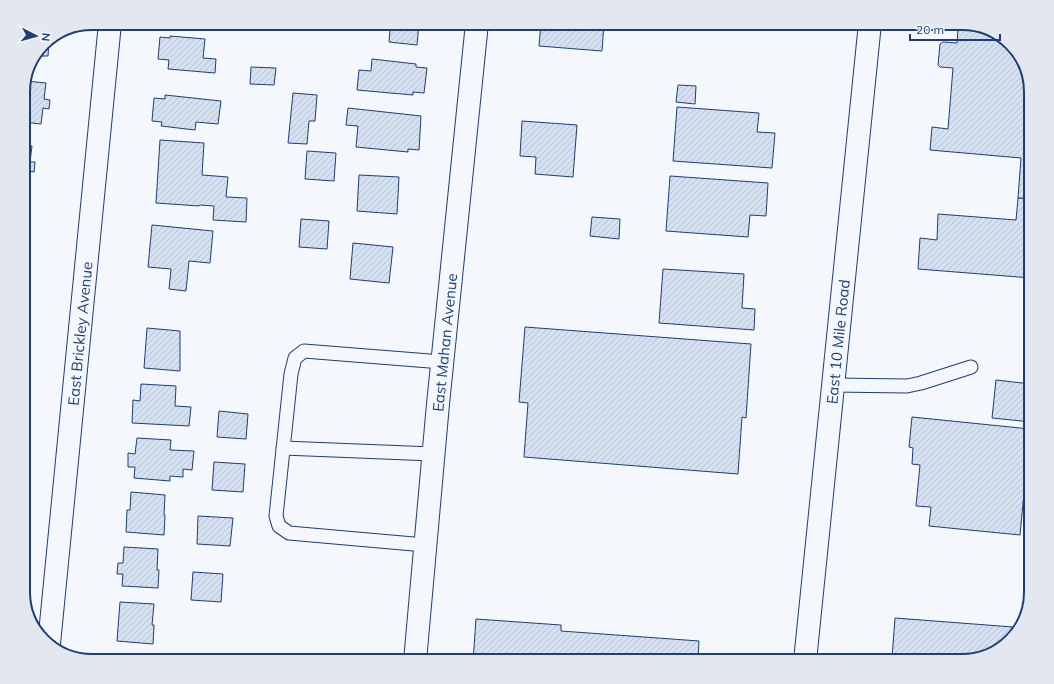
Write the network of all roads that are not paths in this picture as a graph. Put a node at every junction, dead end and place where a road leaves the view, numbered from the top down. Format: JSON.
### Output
{"nodes":[{"id":1,"x":109,"y":30,"type":"edge"},
{"id":2,"x":476,"y":30,"type":"edge"},
{"id":3,"x":869,"y":30,"type":"edge"},
{"id":4,"x":442,"y":362,"type":"junction"},
{"id":5,"x":971,"y":367,"type":"dead end"},
{"id":6,"x":833,"y":385,"type":"junction"},
{"id":7,"x":283,"y":448,"type":"junction"},
{"id":8,"x":433,"y":454,"type":"junction"},
{"id":9,"x":425,"y":545,"type":"junction"},
{"id":10,"x":50,"y":638,"type":"edge"},
{"id":11,"x":416,"y":654,"type":"edge"},
{"id":12,"x":806,"y":654,"type":"edge"}],
"edges":[{"from":1,"to":10,"type":"street","name":"East Brickley Avenue"},
{"from":2,"to":4,"type":"street","name":"East Mahan Avenue"},
{"from":3,"to":6,"type":"street","name":"East 10 Mile Road"},
{"from":4,"to":7,"type":"lane"},
{"from":4,"to":8,"type":"street","name":"East Mahan Avenue"},
{"from":5,"to":6,"type":"lane"},
{"from":6,"to":12,"type":"street","name":"East 10 Mile Road"},
{"from":7,"to":8,"type":"lane"},
{"from":7,"to":9,"type":"lane"},
{"from":8,"to":9,"type":"street","name":"East Mahan Avenue"},
{"from":9,"to":11,"type":"street","name":"East Mahan Avenue"}]}
